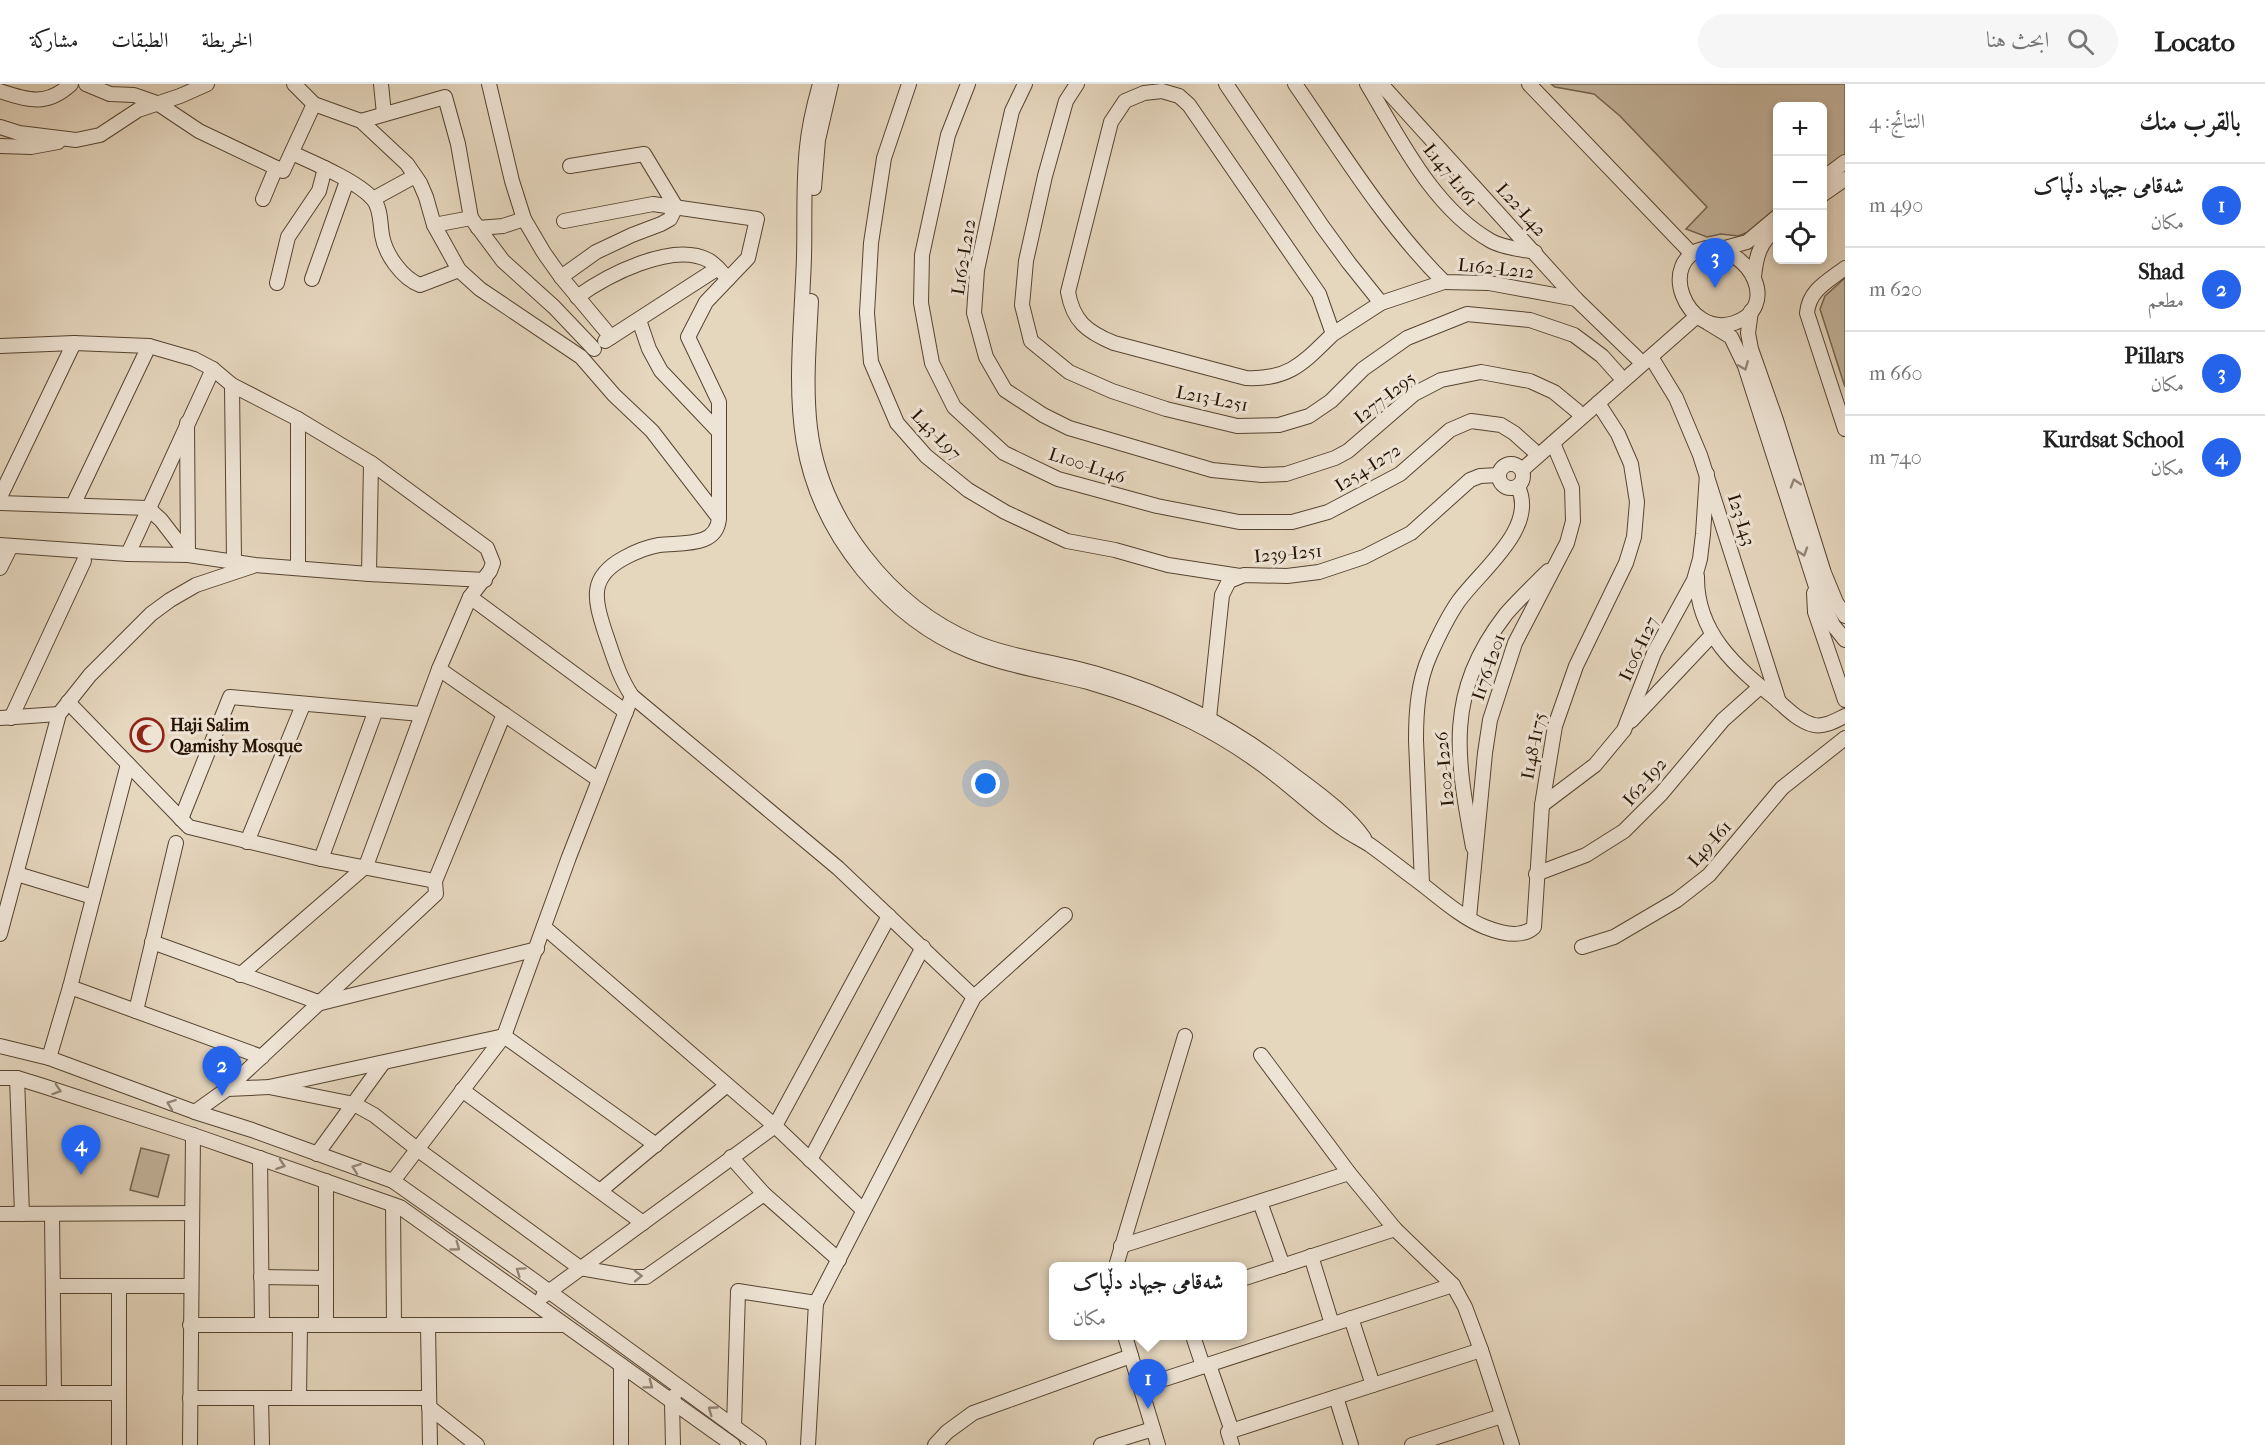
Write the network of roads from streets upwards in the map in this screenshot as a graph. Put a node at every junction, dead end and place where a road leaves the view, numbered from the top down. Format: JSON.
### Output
{"nodes":[{"id":1,"x":71,"y":84,"type":"edge"},
{"id":2,"x":86,"y":84,"type":"edge"},
{"id":3,"x":207,"y":84,"type":"edge"},
{"id":4,"x":294,"y":84,"type":"edge"},
{"id":5,"x":381,"y":84,"type":"edge"},
{"id":6,"x":489,"y":84,"type":"edge"},
{"id":7,"x":820,"y":84,"type":"edge"},
{"id":8,"x":831,"y":84,"type":"edge"},
{"id":9,"x":909,"y":84,"type":"edge"},
{"id":10,"x":968,"y":84,"type":"edge"},
{"id":11,"x":1025,"y":84,"type":"edge"},
{"id":12,"x":1077,"y":84,"type":"edge"},
{"id":13,"x":1226,"y":84,"type":"edge"},
{"id":14,"x":1296,"y":84,"type":"edge"},
{"id":15,"x":1367,"y":84,"type":"edge"},
{"id":16,"x":1381,"y":84,"type":"edge"},
{"id":17,"x":1529,"y":84,"type":"edge"},
{"id":18,"x":0,"y":90,"type":"edge"},
{"id":19,"x":157,"y":103,"type":"junction"},
{"id":20,"x":314,"y":104,"type":"junction"},
{"id":21,"x":384,"y":114,"type":"junction"},
{"id":22,"x":361,"y":121,"type":"junction"},
{"id":23,"x":0,"y":127,"type":"edge"},
{"id":24,"x":76,"y":140,"type":"junction"},
{"id":25,"x":0,"y":146,"type":"edge"},
{"id":26,"x":292,"y":153,"type":"junction"},
{"id":27,"x":1845,"y":162,"type":"edge"},
{"id":28,"x":570,"y":166,"type":"dead end"},
{"id":29,"x":276,"y":168,"type":"junction"},
{"id":30,"x":325,"y":168,"type":"junction"},
{"id":31,"x":1827,"y":175,"type":"edge"},
{"id":32,"x":415,"y":176,"type":"junction"},
{"id":33,"x":1845,"y":179,"type":"edge"},
{"id":34,"x":347,"y":180,"type":"junction"},
{"id":35,"x":1827,"y":192,"type":"edge"},
{"id":36,"x":373,"y":199,"type":"junction"},
{"id":37,"x":263,"y":200,"type":"dead end"},
{"id":38,"x":676,"y":207,"type":"junction"},
{"id":39,"x":524,"y":219,"type":"junction"},
{"id":40,"x":1773,"y":220,"type":"edge"},
{"id":41,"x":564,"y":221,"type":"dead end"},
{"id":42,"x":474,"y":223,"type":"junction"},
{"id":43,"x":434,"y":225,"type":"junction"},
{"id":44,"x":1773,"y":232,"type":"edge"},
{"id":45,"x":1720,"y":249,"type":"junction"},
{"id":46,"x":1535,"y":252,"type":"junction"},
{"id":47,"x":1692,"y":254,"type":"junction"},
{"id":48,"x":718,"y":268,"type":"junction"},
{"id":49,"x":1845,"y":268,"type":"edge"},
{"id":50,"x":459,"y":270,"type":"junction"},
{"id":51,"x":561,"y":277,"type":"junction"},
{"id":52,"x":1754,"y":277,"type":"junction"},
{"id":53,"x":312,"y":279,"type":"dead end"},
{"id":54,"x":728,"y":279,"type":"junction"},
{"id":55,"x":1444,"y":282,"type":"junction"},
{"id":56,"x":277,"y":283,"type":"dead end"},
{"id":57,"x":577,"y":297,"type":"junction"},
{"id":58,"x":1576,"y":299,"type":"junction"},
{"id":59,"x":1381,"y":303,"type":"junction"},
{"id":60,"x":1751,"y":311,"type":"junction"},
{"id":61,"x":1699,"y":316,"type":"junction"},
{"id":62,"x":639,"y":320,"type":"junction"},
{"id":63,"x":1333,"y":334,"type":"junction"},
{"id":64,"x":611,"y":337,"type":"junction"},
{"id":65,"x":804,"y":340,"type":"junction"},
{"id":66,"x":74,"y":343,"type":"junction"},
{"id":67,"x":0,"y":346,"type":"edge"},
{"id":68,"x":149,"y":346,"type":"junction"},
{"id":69,"x":594,"y":349,"type":"junction"},
{"id":70,"x":581,"y":357,"type":"junction"},
{"id":71,"x":1651,"y":357,"type":"junction"},
{"id":72,"x":1636,"y":358,"type":"junction"},
{"id":73,"x":213,"y":369,"type":"junction"},
{"id":74,"x":1618,"y":374,"type":"junction"},
{"id":75,"x":232,"y":384,"type":"junction"},
{"id":76,"x":1598,"y":403,"type":"junction"},
{"id":77,"x":1576,"y":411,"type":"junction"},
{"id":78,"x":298,"y":419,"type":"junction"},
{"id":79,"x":187,"y":423,"type":"junction"},
{"id":80,"x":1845,"y":429,"type":"edge"},
{"id":81,"x":719,"y":432,"type":"junction"},
{"id":82,"x":1553,"y":443,"type":"junction"},
{"id":83,"x":1533,"y":450,"type":"junction"},
{"id":84,"x":371,"y":463,"type":"junction"},
{"id":85,"x":1519,"y":468,"type":"junction"},
{"id":86,"x":1212,"y":470,"type":"joint"},
{"id":87,"x":1707,"y":474,"type":"junction"},
{"id":88,"x":1498,"y":475,"type":"junction"},
{"id":89,"x":1518,"y":487,"type":"junction"},
{"id":90,"x":0,"y":497,"type":"edge"},
{"id":91,"x":0,"y":503,"type":"edge"},
{"id":92,"x":73,"y":505,"type":"junction"},
{"id":93,"x":148,"y":508,"type":"junction"},
{"id":94,"x":719,"y":518,"type":"junction"},
{"id":95,"x":1239,"y":522,"type":"joint"},
{"id":96,"x":5,"y":546,"type":"edge"},
{"id":97,"x":128,"y":554,"type":"junction"},
{"id":98,"x":188,"y":555,"type":"junction"},
{"id":99,"x":84,"y":561,"type":"dead end"},
{"id":100,"x":234,"y":561,"type":"junction"},
{"id":101,"x":1558,"y":561,"type":"junction"},
{"id":102,"x":255,"y":565,"type":"junction"},
{"id":103,"x":0,"y":568,"type":"edge"},
{"id":104,"x":298,"y":568,"type":"junction"},
{"id":105,"x":1697,"y":568,"type":"junction"},
{"id":106,"x":369,"y":574,"type":"junction"},
{"id":107,"x":1240,"y":576,"type":"junction"},
{"id":108,"x":485,"y":580,"type":"junction"},
{"id":109,"x":1813,"y":581,"type":"junction"},
{"id":110,"x":470,"y":597,"type":"junction"},
{"id":111,"x":1845,"y":616,"type":"edge"},
{"id":112,"x":1712,"y":635,"type":"junction"},
{"id":113,"x":1845,"y":640,"type":"edge"},
{"id":114,"x":439,"y":669,"type":"junction"},
{"id":115,"x":1760,"y":687,"type":"junction"},
{"id":116,"x":632,"y":696,"type":"junction"},
{"id":117,"x":1845,"y":700,"type":"edge"},
{"id":118,"x":68,"y":702,"type":"junction"},
{"id":119,"x":1779,"y":702,"type":"junction"},
{"id":120,"x":303,"y":705,"type":"junction"},
{"id":121,"x":376,"y":710,"type":"junction"},
{"id":122,"x":626,"y":712,"type":"junction"},
{"id":123,"x":59,"y":714,"type":"junction"},
{"id":124,"x":421,"y":714,"type":"junction"},
{"id":125,"x":504,"y":714,"type":"junction"},
{"id":126,"x":1845,"y":716,"type":"edge"},
{"id":127,"x":5,"y":718,"type":"edge"},
{"id":128,"x":1206,"y":722,"type":"junction"},
{"id":129,"x":1624,"y":730,"type":"junction"},
{"id":130,"x":1845,"y":738,"type":"edge"},
{"id":131,"x":128,"y":764,"type":"junction"},
{"id":132,"x":599,"y":780,"type":"junction"},
{"id":133,"x":1542,"y":805,"type":"junction"},
{"id":134,"x":181,"y":819,"type":"junction"},
{"id":135,"x":247,"y":842,"type":"junction"},
{"id":136,"x":176,"y":843,"type":"dead end"},
{"id":137,"x":321,"y":859,"type":"junction"},
{"id":138,"x":1476,"y":862,"type":"junction"},
{"id":139,"x":366,"y":866,"type":"junction"},
{"id":140,"x":17,"y":874,"type":"junction"},
{"id":141,"x":1536,"y":874,"type":"junction"},
{"id":142,"x":435,"y":881,"type":"junction"},
{"id":143,"x":1422,"y":883,"type":"junction"},
{"id":144,"x":93,"y":897,"type":"junction"},
{"id":145,"x":1065,"y":915,"type":"dead end"},
{"id":146,"x":889,"y":916,"type":"junction"},
{"id":147,"x":1469,"y":918,"type":"junction"},
{"id":148,"x":544,"y":927,"type":"junction"},
{"id":149,"x":0,"y":934,"type":"edge"},
{"id":150,"x":152,"y":942,"type":"junction"},
{"id":151,"x":923,"y":947,"type":"junction"},
{"id":152,"x":1582,"y":947,"type":"dead end"},
{"id":153,"x":537,"y":949,"type":"junction"},
{"id":154,"x":240,"y":975,"type":"junction"},
{"id":155,"x":70,"y":987,"type":"junction"},
{"id":156,"x":974,"y":997,"type":"junction"},
{"id":157,"x":321,"y":1003,"type":"junction"},
{"id":158,"x":136,"y":1011,"type":"junction"},
{"id":159,"x":504,"y":1036,"type":"junction"},
{"id":160,"x":1185,"y":1036,"type":"dead end"},
{"id":161,"x":0,"y":1046,"type":"edge"},
{"id":162,"x":1261,"y":1055,"type":"dead end"},
{"id":163,"x":262,"y":1057,"type":"junction"},
{"id":164,"x":49,"y":1058,"type":"junction"},
{"id":165,"x":383,"y":1063,"type":"junction"},
{"id":166,"x":0,"y":1078,"type":"edge"},
{"id":167,"x":17,"y":1078,"type":"junction"},
{"id":168,"x":727,"y":1085,"type":"junction"},
{"id":169,"x":268,"y":1087,"type":"junction"},
{"id":170,"x":228,"y":1089,"type":"junction"},
{"id":171,"x":462,"y":1090,"type":"junction"},
{"id":172,"x":354,"y":1104,"type":"junction"},
{"id":173,"x":195,"y":1112,"type":"junction"},
{"id":174,"x":775,"y":1126,"type":"junction"},
{"id":175,"x":252,"y":1130,"type":"junction"},
{"id":176,"x":193,"y":1135,"type":"junction"},
{"id":177,"x":656,"y":1145,"type":"junction"},
{"id":178,"x":417,"y":1149,"type":"junction"},
{"id":179,"x":245,"y":1153,"type":"junction"},
{"id":180,"x":317,"y":1154,"type":"junction"},
{"id":181,"x":731,"y":1157,"type":"junction"},
{"id":182,"x":260,"y":1158,"type":"junction"},
{"id":183,"x":810,"y":1160,"type":"junction"},
{"id":184,"x":1349,"y":1173,"type":"junction"},
{"id":185,"x":326,"y":1181,"type":"junction"},
{"id":186,"x":393,"y":1181,"type":"junction"},
{"id":187,"x":600,"y":1191,"type":"junction"},
{"id":188,"x":764,"y":1194,"type":"junction"},
{"id":189,"x":1260,"y":1202,"type":"junction"},
{"id":190,"x":393,"y":1205,"type":"junction"},
{"id":191,"x":863,"y":1210,"type":"junction"},
{"id":192,"x":192,"y":1213,"type":"junction"},
{"id":193,"x":0,"y":1214,"type":"edge"},
{"id":194,"x":22,"y":1214,"type":"junction"},
{"id":195,"x":52,"y":1214,"type":"junction"},
{"id":196,"x":643,"y":1223,"type":"junction"},
{"id":197,"x":1395,"y":1229,"type":"junction"},
{"id":198,"x":1121,"y":1246,"type":"junction"},
{"id":199,"x":1311,"y":1256,"type":"junction"},
{"id":200,"x":838,"y":1260,"type":"junction"},
{"id":201,"x":1117,"y":1262,"type":"edge"},
{"id":202,"x":1283,"y":1266,"type":"junction"},
{"id":203,"x":580,"y":1268,"type":"junction"},
{"id":204,"x":261,"y":1277,"type":"junction"},
{"id":205,"x":1247,"y":1277,"type":"edge"},
{"id":206,"x":326,"y":1278,"type":"junction"},
{"id":207,"x":1453,"y":1285,"type":"junction"},
{"id":208,"x":53,"y":1286,"type":"junction"},
{"id":209,"x":191,"y":1286,"type":"junction"},
{"id":210,"x":119,"y":1287,"type":"junction"},
{"id":211,"x":549,"y":1292,"type":"junction"},
{"id":212,"x":816,"y":1303,"type":"junction"},
{"id":213,"x":535,"y":1304,"type":"junction"},
{"id":214,"x":1351,"y":1318,"type":"junction"},
{"id":215,"x":1332,"y":1324,"type":"junction"},
{"id":216,"x":190,"y":1325,"type":"junction"},
{"id":217,"x":262,"y":1325,"type":"junction"},
{"id":218,"x":300,"y":1325,"type":"junction"},
{"id":219,"x":326,"y":1325,"type":"junction"},
{"id":220,"x":394,"y":1325,"type":"junction"},
{"id":221,"x":428,"y":1325,"type":"junction"},
{"id":222,"x":564,"y":1325,"type":"junction"},
{"id":223,"x":1126,"y":1340,"type":"edge"},
{"id":224,"x":1195,"y":1340,"type":"edge"},
{"id":225,"x":1481,"y":1350,"type":"junction"},
{"id":226,"x":1131,"y":1356,"type":"junction"},
{"id":227,"x":621,"y":1365,"type":"junction"},
{"id":228,"x":1206,"y":1365,"type":"junction"},
{"id":229,"x":1373,"y":1385,"type":"junction"},
{"id":230,"x":1140,"y":1387,"type":"junction"},
{"id":231,"x":684,"y":1390,"type":"junction"},
{"id":232,"x":54,"y":1393,"type":"junction"},
{"id":233,"x":119,"y":1393,"type":"junction"},
{"id":234,"x":0,"y":1394,"type":"edge"},
{"id":235,"x":1336,"y":1397,"type":"junction"},
{"id":236,"x":190,"y":1398,"type":"junction"},
{"id":237,"x":261,"y":1398,"type":"junction"},
{"id":238,"x":299,"y":1398,"type":"junction"},
{"id":239,"x":429,"y":1402,"type":"junction"},
{"id":240,"x":672,"y":1402,"type":"junction"},
{"id":241,"x":1502,"y":1416,"type":"junction"},
{"id":242,"x":734,"y":1426,"type":"junction"},
{"id":243,"x":1153,"y":1429,"type":"junction"},
{"id":244,"x":1232,"y":1438,"type":"edge"},
{"id":245,"x":119,"y":1445,"type":"edge"},
{"id":246,"x":190,"y":1445,"type":"edge"},
{"id":247,"x":262,"y":1445,"type":"edge"},
{"id":248,"x":430,"y":1445,"type":"edge"},
{"id":249,"x":477,"y":1445,"type":"edge"},
{"id":250,"x":621,"y":1445,"type":"edge"},
{"id":251,"x":673,"y":1445,"type":"edge"},
{"id":252,"x":734,"y":1445,"type":"edge"},
{"id":253,"x":759,"y":1445,"type":"edge"},
{"id":254,"x":808,"y":1445,"type":"edge"},
{"id":255,"x":935,"y":1445,"type":"edge"},
{"id":256,"x":1101,"y":1445,"type":"edge"},
{"id":257,"x":1158,"y":1445,"type":"edge"},
{"id":258,"x":1351,"y":1445,"type":"edge"},
{"id":259,"x":1412,"y":1445,"type":"edge"},
{"id":260,"x":1512,"y":1445,"type":"edge"}],
"edges":[{"from":1,"to":18,"type":"street"},
{"from":2,"to":19,"type":"street"},
{"from":3,"to":19,"type":"street"},
{"from":4,"to":20,"type":"street"},
{"from":5,"to":21,"type":"street"},
{"from":6,"to":39,"type":"street"},
{"from":7,"to":65,"type":"street"},
{"from":8,"to":65,"type":"street"},
{"from":9,"to":107,"type":"street","name":"L43-L97"},
{"from":10,"to":95,"type":"street","name":"L100-L146"},
{"from":11,"to":86,"type":"street","name":"L162-L212"},
{"from":12,"to":74,"type":"street","name":"L213-L251"},
{"from":13,"to":59,"type":"street"},
{"from":14,"to":55,"type":"street","name":"L162-L212"},
{"from":15,"to":46,"type":"street","name":"L147-L161"},
{"from":16,"to":46,"type":"street","name":"L22-L42"},
{"from":17,"to":47,"type":"street"},
{"from":19,"to":24,"type":"street"},
{"from":19,"to":29,"type":"street"},
{"from":20,"to":22,"type":"street"},
{"from":20,"to":26,"type":"street"},
{"from":21,"to":22,"type":"street"},
{"from":21,"to":42,"type":"street"},
{"from":22,"to":32,"type":"street"},
{"from":23,"to":24,"type":"street"},
{"from":24,"to":25,"type":"street"},
{"from":26,"to":29,"type":"street"},
{"from":26,"to":30,"type":"street"},
{"from":27,"to":31,"type":"street"},
{"from":28,"to":38,"type":"street"},
{"from":29,"to":37,"type":"street"},
{"from":30,"to":34,"type":"street"},
{"from":30,"to":56,"type":"street"},
{"from":32,"to":36,"type":"street"},
{"from":32,"to":43,"type":"street"},
{"from":33,"to":35,"type":"street"},
{"from":34,"to":36,"type":"street"},
{"from":34,"to":53,"type":"street"},
{"from":36,"to":50,"type":"street"},
{"from":38,"to":41,"type":"street"},
{"from":38,"to":51,"type":"street"},
{"from":38,"to":54,"type":"street"},
{"from":39,"to":42,"type":"street"},
{"from":39,"to":51,"type":"street"},
{"from":40,"to":45,"type":"street"},
{"from":42,"to":43,"type":"street"},
{"from":42,"to":69,"type":"street"},
{"from":43,"to":50,"type":"street"},
{"from":44,"to":52,"type":"street"},
{"from":45,"to":47,"type":"street"},
{"from":45,"to":52,"type":"street"},
{"from":46,"to":58,"type":"street","name":"L22-L42"},
{"from":47,"to":61,"type":"street"},
{"from":48,"to":54,"type":"street"},
{"from":48,"to":57,"type":"street"},
{"from":48,"to":62,"type":"street"},
{"from":49,"to":80,"type":"street"},
{"from":50,"to":70,"type":"street"},
{"from":51,"to":57,"type":"street"},
{"from":52,"to":60,"type":"street"},
{"from":54,"to":81,"type":"street"},
{"from":55,"to":58,"type":"street","name":"L162-L212"},
{"from":55,"to":59,"type":"street"},
{"from":57,"to":64,"type":"street"},
{"from":58,"to":72,"type":"street","name":"L22-L42"},
{"from":59,"to":63,"type":"street"},
{"from":60,"to":61,"type":"street"},
{"from":111,"to":60,"type":"street","one_way":true},
{"from":61,"to":71,"type":"street"},
{"from":61,"to":72,"type":"street"},
{"from":61,"to":109,"type":"street","one_way":true},
{"from":62,"to":64,"type":"street"},
{"from":62,"to":81,"type":"street"},
{"from":63,"to":63,"type":"street"},
{"from":64,"to":69,"type":"street"},
{"from":65,"to":128,"type":"street","name":"I148-I175"},
{"from":66,"to":67,"type":"street"},
{"from":66,"to":68,"type":"street"},
{"from":66,"to":90,"type":"street"},
{"from":68,"to":73,"type":"street"},
{"from":68,"to":92,"type":"street"},
{"from":69,"to":70,"type":"street"},
{"from":70,"to":94,"type":"street"},
{"from":71,"to":76,"type":"street"},
{"from":71,"to":87,"type":"street","name":"I23-I43"},
{"from":72,"to":74,"type":"street"},
{"from":73,"to":75,"type":"street"},
{"from":73,"to":79,"type":"street"},
{"from":74,"to":77,"type":"street"},
{"from":75,"to":78,"type":"street"},
{"from":75,"to":100,"type":"street"},
{"from":76,"to":82,"type":"street"},
{"from":76,"to":133,"type":"street","name":"I148-I175"},
{"from":77,"to":83,"type":"street"},
{"from":77,"to":86,"type":"street","name":"I277-I295"},
{"from":78,"to":84,"type":"street"},
{"from":78,"to":104,"type":"street"},
{"from":79,"to":93,"type":"street"},
{"from":79,"to":98,"type":"street"},
{"from":81,"to":94,"type":"street"},
{"from":82,"to":85,"type":"street"},
{"from":82,"to":101,"type":"street","name":"I176-I201"},
{"from":83,"to":85,"type":"street"},
{"from":83,"to":95,"type":"street","name":"I254-I272"},
{"from":84,"to":106,"type":"street"},
{"from":84,"to":108,"type":"street"},
{"from":85,"to":88,"type":"street"},
{"from":85,"to":89,"type":"street"},
{"from":87,"to":105,"type":"street","name":"I106-I127"},
{"from":87,"to":119,"type":"street","name":"I23-I43"},
{"from":88,"to":89,"type":"street"},
{"from":88,"to":107,"type":"street","name":"I239-I251"},
{"from":89,"to":143,"type":"street"},
{"from":91,"to":92,"type":"street"},
{"from":92,"to":93,"type":"street"},
{"from":93,"to":97,"type":"street"},
{"from":93,"to":98,"type":"street"},
{"from":94,"to":116,"type":"street"},
{"from":96,"to":97,"type":"street"},
{"from":96,"to":103,"type":"street"},
{"from":97,"to":98,"type":"street"},
{"from":98,"to":100,"type":"street"},
{"from":99,"to":127,"type":"street"},
{"from":100,"to":102,"type":"street"},
{"from":101,"to":138,"type":"street","name":"I176-I201"},
{"from":101,"to":138,"type":"street","name":"I202-I226"},
{"from":102,"to":104,"type":"street"},
{"from":102,"to":118,"type":"street"},
{"from":104,"to":106,"type":"street"},
{"from":105,"to":112,"type":"street"},
{"from":105,"to":129,"type":"street","name":"I106-I127"},
{"from":106,"to":108,"type":"street"},
{"from":107,"to":128,"type":"street","name":"I239-I251"},
{"from":108,"to":110,"type":"street"},
{"from":109,"to":113,"type":"street"},
{"from":109,"to":117,"type":"street"},
{"from":110,"to":114,"type":"street"},
{"from":110,"to":122,"type":"street"},
{"from":112,"to":115,"type":"street"},
{"from":112,"to":129,"type":"street"},
{"from":114,"to":124,"type":"street"},
{"from":114,"to":125,"type":"street"},
{"from":115,"to":119,"type":"street"},
{"from":115,"to":141,"type":"street","name":"I62-I92"},
{"from":116,"to":122,"type":"street"},
{"from":116,"to":146,"type":"street"},
{"from":118,"to":123,"type":"street"},
{"from":118,"to":131,"type":"street"},
{"from":119,"to":126,"type":"street"},
{"from":120,"to":121,"type":"street"},
{"from":120,"to":134,"type":"street"},
{"from":120,"to":135,"type":"street"},
{"from":121,"to":124,"type":"street"},
{"from":121,"to":137,"type":"street"},
{"from":122,"to":132,"type":"street"},
{"from":123,"to":127,"type":"street"},
{"from":123,"to":140,"type":"street"},
{"from":124,"to":139,"type":"street"},
{"from":125,"to":132,"type":"street"},
{"from":125,"to":142,"type":"street"},
{"from":128,"to":143,"type":"street","name":"I148-I175"},
{"from":129,"to":133,"type":"street","name":"I106-I127"},
{"from":130,"to":152,"type":"street","name":"I49-I61"},
{"from":131,"to":134,"type":"street"},
{"from":131,"to":144,"type":"street"},
{"from":132,"to":148,"type":"street"},
{"from":133,"to":141,"type":"street","name":"I148-I175"},
{"from":134,"to":135,"type":"street"},
{"from":135,"to":137,"type":"street"},
{"from":136,"to":150,"type":"street"},
{"from":137,"to":139,"type":"street"},
{"from":138,"to":147,"type":"street","name":"I176-I201"},
{"from":139,"to":142,"type":"street"},
{"from":139,"to":154,"type":"street"},
{"from":140,"to":144,"type":"street"},
{"from":140,"to":149,"type":"street"},
{"from":141,"to":147,"type":"street","name":"I148-I175"},
{"from":142,"to":157,"type":"street"},
{"from":143,"to":147,"type":"street","name":"I148-I175"},
{"from":144,"to":155,"type":"street"},
{"from":145,"to":156,"type":"street"},
{"from":146,"to":151,"type":"street"},
{"from":146,"to":174,"type":"street"},
{"from":148,"to":153,"type":"street"},
{"from":148,"to":168,"type":"street"},
{"from":150,"to":154,"type":"street"},
{"from":150,"to":158,"type":"street"},
{"from":151,"to":156,"type":"street"},
{"from":151,"to":183,"type":"street"},
{"from":153,"to":157,"type":"street"},
{"from":153,"to":159,"type":"street"},
{"from":154,"to":157,"type":"street"},
{"from":155,"to":158,"type":"street"},
{"from":155,"to":164,"type":"street"},
{"from":156,"to":191,"type":"street"},
{"from":157,"to":163,"type":"street"},
{"from":158,"to":163,"type":"street"},
{"from":159,"to":165,"type":"street"},
{"from":159,"to":171,"type":"street"},
{"from":159,"to":177,"type":"street"},
{"from":160,"to":198,"type":"street"},
{"from":161,"to":164,"type":"street"},
{"from":162,"to":184,"type":"street"},
{"from":163,"to":170,"type":"street"},
{"from":173,"to":164,"type":"street","one_way":true},
{"from":165,"to":169,"type":"street"},
{"from":165,"to":172,"type":"street"},
{"from":166,"to":167,"type":"street"},
{"from":167,"to":176,"type":"street","one_way":true},
{"from":167,"to":194,"type":"street"},
{"from":168,"to":174,"type":"street"},
{"from":168,"to":177,"type":"street"},
{"from":169,"to":170,"type":"street"},
{"from":169,"to":172,"type":"street"},
{"from":170,"to":173,"type":"street"},
{"from":171,"to":178,"type":"street"},
{"from":171,"to":187,"type":"street"},
{"from":172,"to":178,"type":"street"},
{"from":172,"to":180,"type":"street"},
{"from":173,"to":175,"type":"street"},
{"from":174,"to":181,"type":"street"},
{"from":174,"to":183,"type":"street"},
{"from":175,"to":179,"type":"street"},
{"from":175,"to":180,"type":"street"},
{"from":176,"to":179,"type":"street"},
{"from":176,"to":192,"type":"street"},
{"from":177,"to":187,"type":"street"},
{"from":178,"to":186,"type":"street"},
{"from":178,"to":203,"type":"street"},
{"from":179,"to":182,"type":"street"},
{"from":186,"to":180,"type":"street","one_way":true},
{"from":181,"to":188,"type":"street"},
{"from":181,"to":196,"type":"street"},
{"from":182,"to":185,"type":"street","one_way":true},
{"from":182,"to":204,"type":"street"},
{"from":183,"to":191,"type":"street"},
{"from":184,"to":189,"type":"street"},
{"from":184,"to":197,"type":"street"},
{"from":185,"to":190,"type":"street"},
{"from":185,"to":206,"type":"street"},
{"from":211,"to":186,"type":"street","one_way":true},
{"from":187,"to":196,"type":"street"},
{"from":188,"to":200,"type":"street"},
{"from":203,"to":188,"type":"street","one_way":true},
{"from":189,"to":198,"type":"street"},
{"from":189,"to":202,"type":"street"},
{"from":190,"to":213,"type":"street","one_way":true},
{"from":190,"to":220,"type":"street"},
{"from":191,"to":200,"type":"street"},
{"from":192,"to":195,"type":"street"},
{"from":192,"to":209,"type":"street"},
{"from":193,"to":194,"type":"street"},
{"from":194,"to":195,"type":"street"},
{"from":195,"to":208,"type":"street"},
{"from":196,"to":203,"type":"street"},
{"from":197,"to":199,"type":"street"},
{"from":197,"to":207,"type":"street"},
{"from":198,"to":201,"type":"street"},
{"from":199,"to":202,"type":"street"},
{"from":199,"to":215,"type":"street"},
{"from":200,"to":212,"type":"street"},
{"from":202,"to":205,"type":"street"},
{"from":203,"to":211,"type":"street"},
{"from":204,"to":206,"type":"street"},
{"from":204,"to":217,"type":"street"},
{"from":206,"to":219,"type":"street"},
{"from":207,"to":214,"type":"street"},
{"from":207,"to":225,"type":"street"},
{"from":208,"to":210,"type":"street"},
{"from":208,"to":232,"type":"street"},
{"from":209,"to":210,"type":"street"},
{"from":209,"to":216,"type":"street"},
{"from":210,"to":233,"type":"street"},
{"from":211,"to":213,"type":"street"},
{"from":211,"to":231,"type":"street"},
{"from":212,"to":242,"type":"street"},
{"from":212,"to":254,"type":"street"},
{"from":213,"to":222,"type":"street"},
{"from":214,"to":215,"type":"street"},
{"from":214,"to":229,"type":"street"},
{"from":215,"to":228,"type":"street"},
{"from":216,"to":217,"type":"street"},
{"from":216,"to":236,"type":"street"},
{"from":217,"to":218,"type":"street"},
{"from":218,"to":219,"type":"street"},
{"from":218,"to":238,"type":"street"},
{"from":219,"to":220,"type":"street"},
{"from":220,"to":221,"type":"street"},
{"from":221,"to":222,"type":"street"},
{"from":221,"to":239,"type":"street"},
{"from":222,"to":227,"type":"street"},
{"from":223,"to":226,"type":"street"},
{"from":224,"to":228,"type":"street"},
{"from":225,"to":229,"type":"street"},
{"from":225,"to":241,"type":"street"},
{"from":226,"to":230,"type":"street"},
{"from":226,"to":255,"type":"street"},
{"from":227,"to":240,"type":"street","one_way":true},
{"from":227,"to":250,"type":"street"},
{"from":228,"to":230,"type":"street"},
{"from":228,"to":244,"type":"street"},
{"from":229,"to":235,"type":"street"},
{"from":230,"to":243,"type":"street"},
{"from":231,"to":240,"type":"street"},
{"from":242,"to":231,"type":"street","one_way":true},
{"from":232,"to":233,"type":"street"},
{"from":232,"to":234,"type":"street"},
{"from":233,"to":245,"type":"street"},
{"from":235,"to":244,"type":"street"},
{"from":235,"to":258,"type":"street"},
{"from":236,"to":237,"type":"street"},
{"from":236,"to":246,"type":"street"},
{"from":237,"to":238,"type":"street"},
{"from":237,"to":247,"type":"street"},
{"from":238,"to":239,"type":"street"},
{"from":239,"to":248,"type":"street"},
{"from":239,"to":249,"type":"street"},
{"from":240,"to":251,"type":"street"},
{"from":240,"to":252,"type":"street"},
{"from":241,"to":259,"type":"street"},
{"from":241,"to":260,"type":"street"},
{"from":242,"to":253,"type":"street"},
{"from":243,"to":256,"type":"street"},
{"from":243,"to":257,"type":"street"}]}
